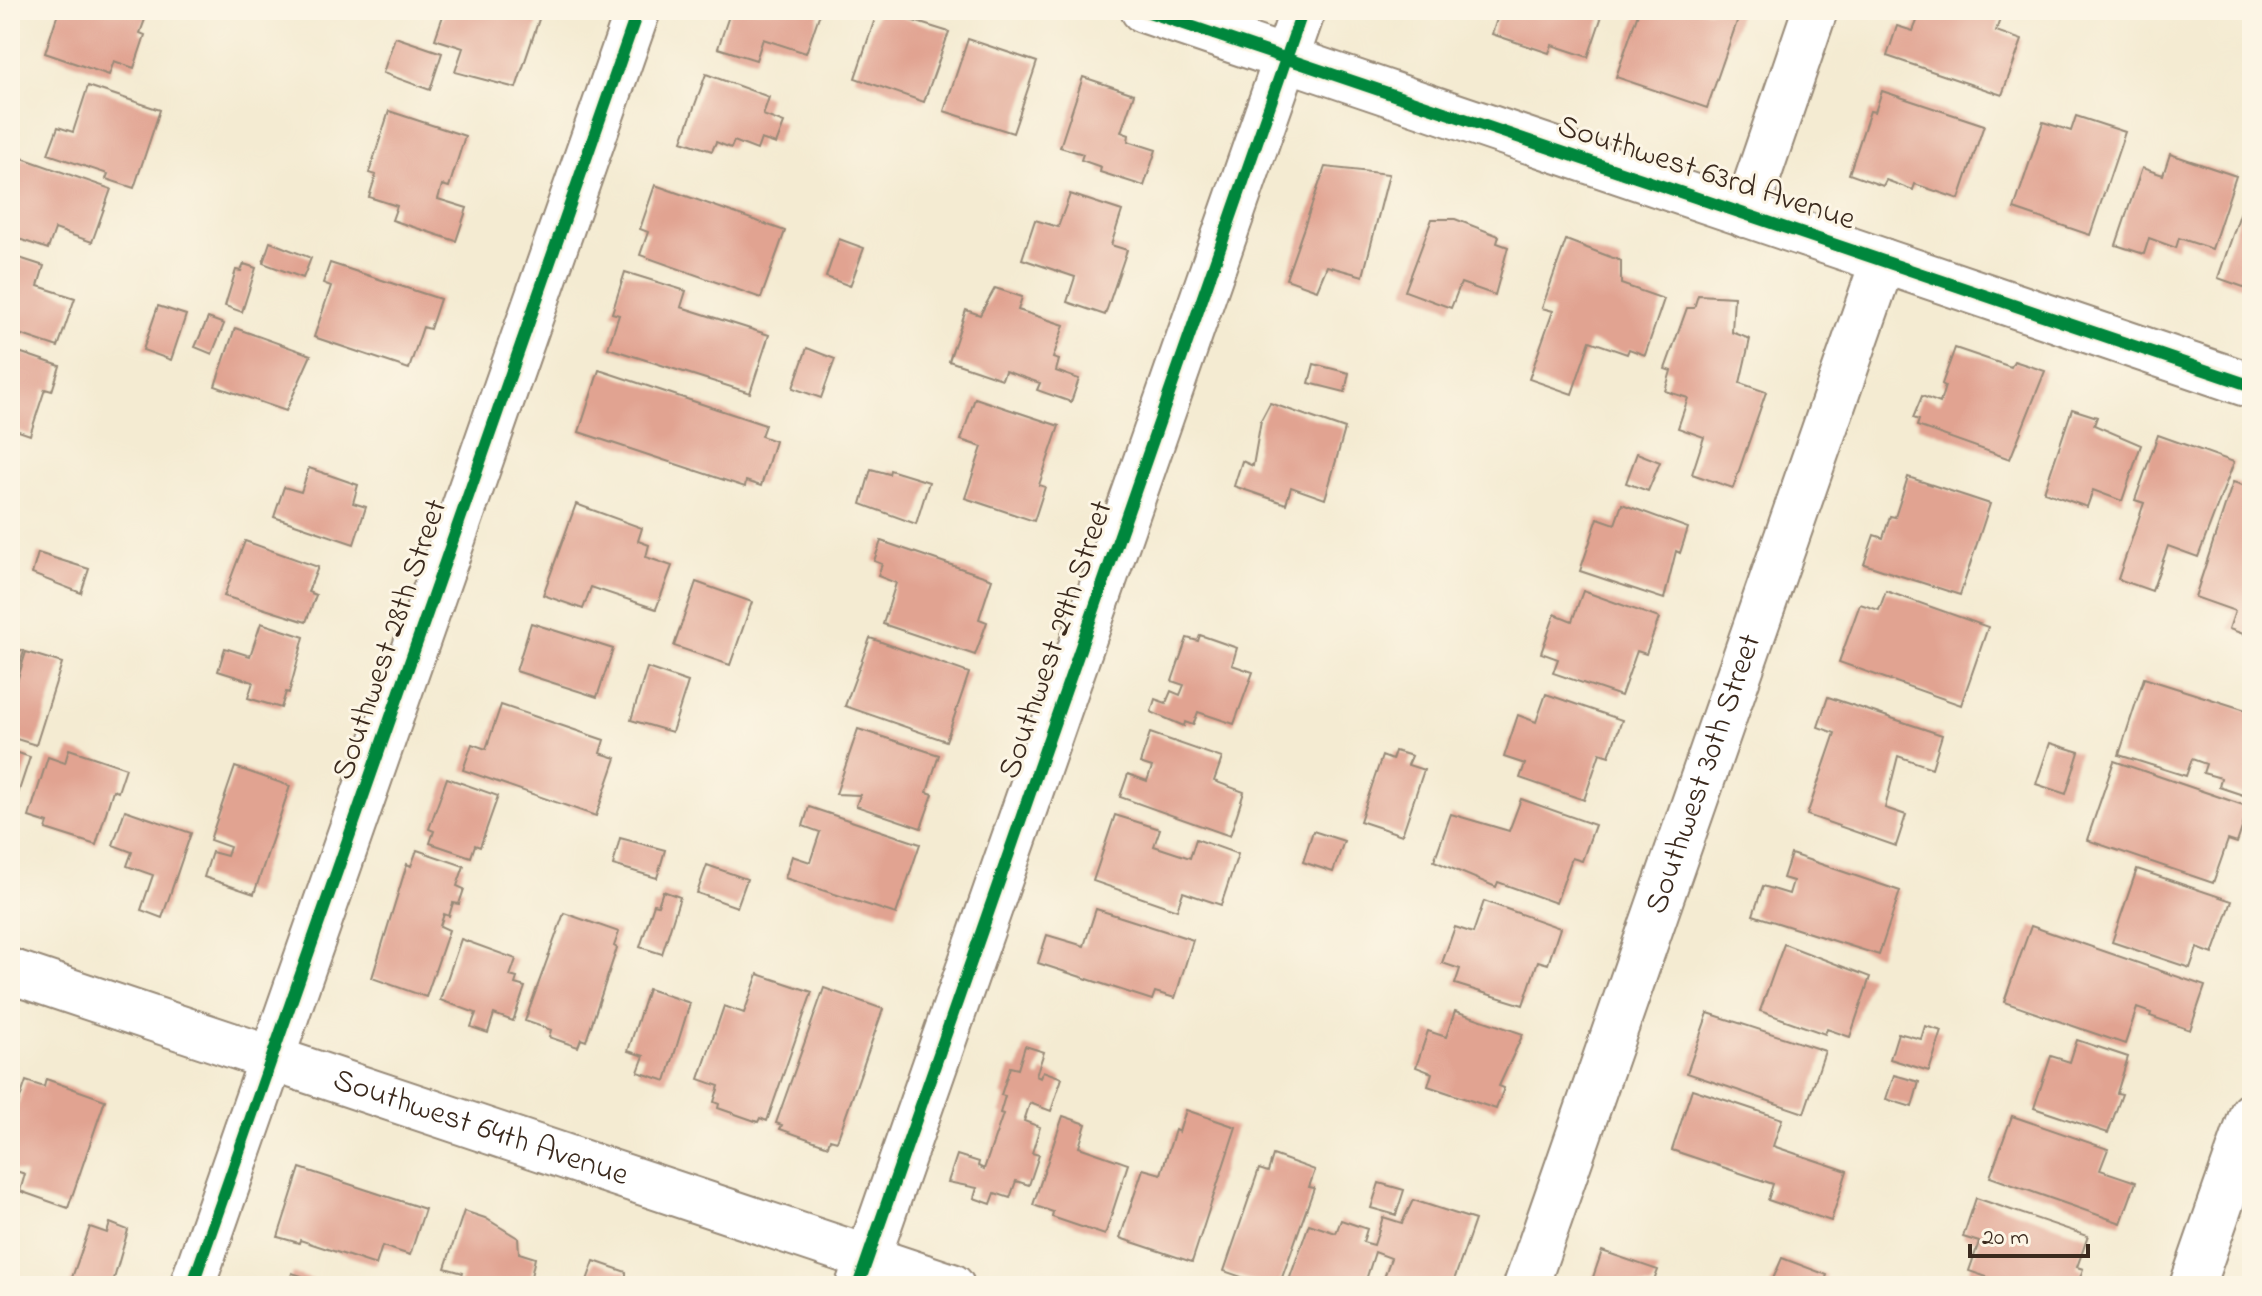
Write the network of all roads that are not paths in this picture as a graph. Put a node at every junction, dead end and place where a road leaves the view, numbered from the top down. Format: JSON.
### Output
{"nodes":[{"id":1,"x":638,"y":10,"type":"edge"},
{"id":2,"x":1143,"y":10,"type":"edge"},
{"id":3,"x":1303,"y":10,"type":"edge"},
{"id":4,"x":1815,"y":10,"type":"edge"},
{"id":5,"x":1287,"y":59,"type":"junction"},
{"id":6,"x":1745,"y":215,"type":"junction"},
{"id":7,"x":1883,"y":261,"type":"junction"},
{"id":8,"x":2252,"y":386,"type":"edge"},
{"id":9,"x":10,"y":971,"type":"edge"},
{"id":10,"x":272,"y":1059,"type":"junction"},
{"id":11,"x":2252,"y":1114,"type":"edge"},
{"id":12,"x":863,"y":1272,"type":"edge"},
{"id":13,"x":192,"y":1286,"type":"edge"},
{"id":14,"x":952,"y":1286,"type":"edge"},
{"id":15,"x":1526,"y":1286,"type":"edge"},
{"id":16,"x":2192,"y":1286,"type":"edge"}],
"edges":[{"from":1,"to":10,"type":"street","name":"Southwest 28th Street"},
{"from":2,"to":5,"type":"street","name":"Southwest 63rd Avenue"},
{"from":3,"to":5,"type":"street","name":"Southwest 29th Street"},
{"from":4,"to":6,"type":"street"},
{"from":5,"to":6,"type":"street","name":"Southwest 63rd Avenue"},
{"from":5,"to":12,"type":"street","name":"Southwest 29th Street"},
{"from":6,"to":7,"type":"street","name":"Southwest 63rd Avenue"},
{"from":7,"to":8,"type":"street","name":"Southwest 63rd Avenue"},
{"from":7,"to":15,"type":"street","name":"Southwest 30th Street"},
{"from":9,"to":10,"type":"street","name":"Southwest 64th Avenue"},
{"from":10,"to":12,"type":"street","name":"Southwest 64th Avenue"},
{"from":10,"to":13,"type":"street","name":"Southwest 28th Street"},
{"from":11,"to":16,"type":"street"},
{"from":12,"to":14,"type":"street","name":"Southwest 64th Avenue"}]}
